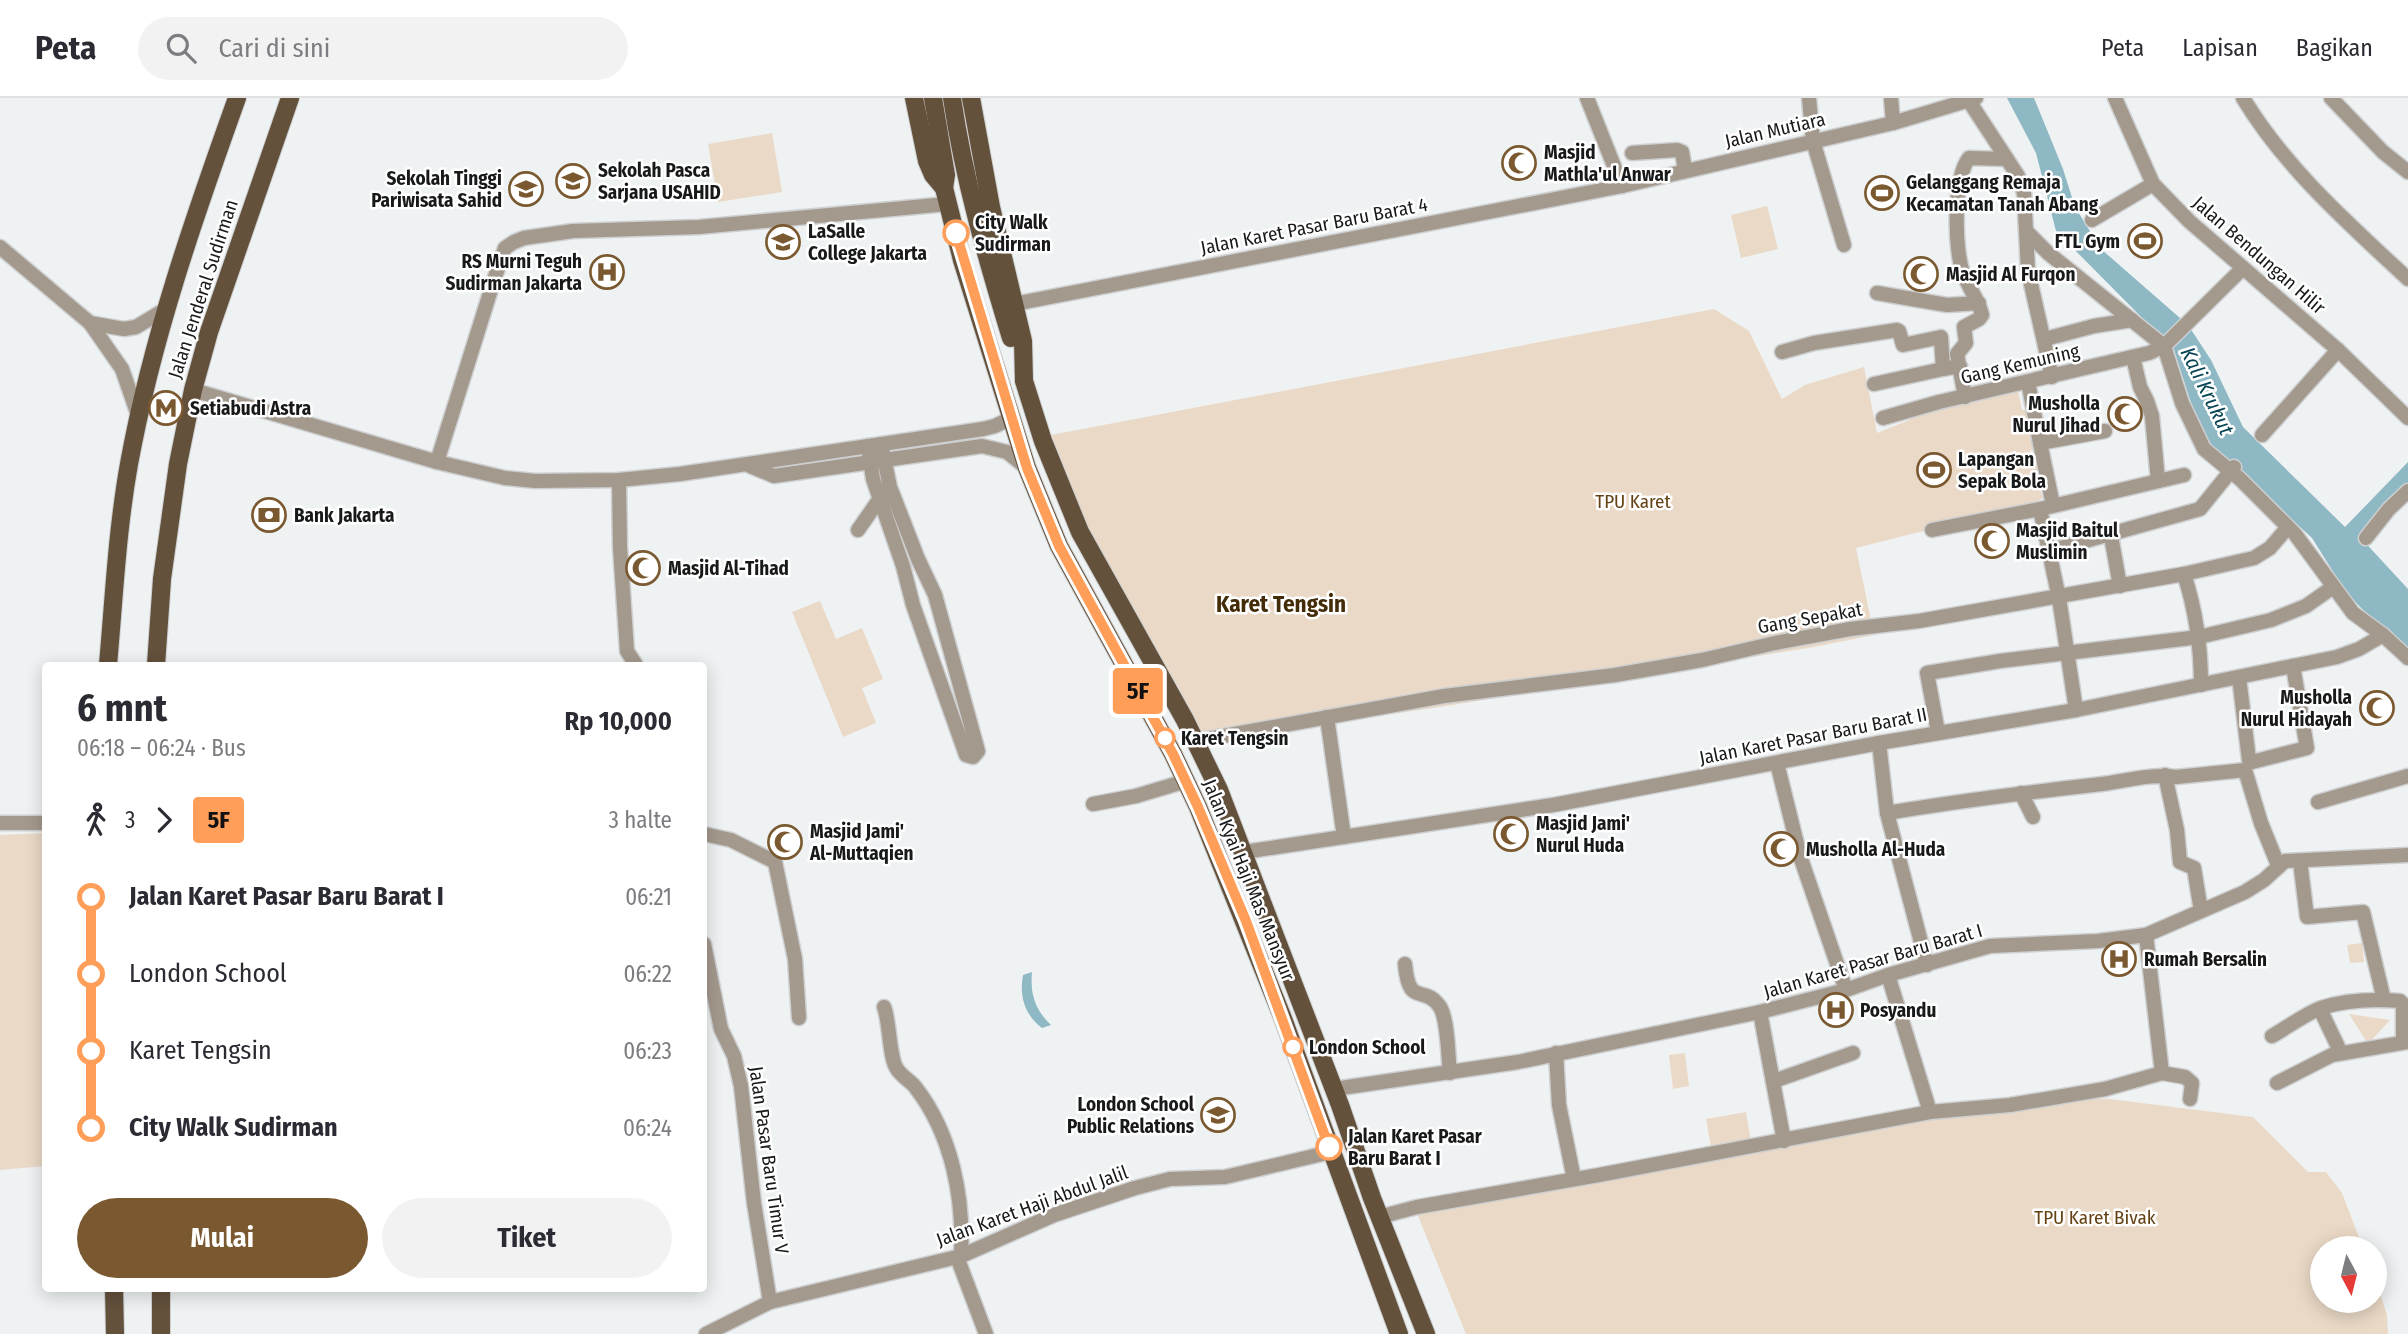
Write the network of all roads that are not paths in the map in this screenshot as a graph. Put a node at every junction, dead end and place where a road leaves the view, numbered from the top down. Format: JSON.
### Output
{"nodes":[{"id":1,"x":237,"y":98,"type":"edge"},
{"id":2,"x":290,"y":98,"type":"edge"},
{"id":3,"x":914,"y":98,"type":"edge"},
{"id":4,"x":933,"y":98,"type":"edge"},
{"id":5,"x":952,"y":98,"type":"edge"},
{"id":6,"x":971,"y":98,"type":"edge"},
{"id":7,"x":1587,"y":98,"type":"edge"},
{"id":8,"x":1809,"y":98,"type":"edge"},
{"id":9,"x":1891,"y":98,"type":"edge"},
{"id":10,"x":2115,"y":98,"type":"edge"},
{"id":11,"x":2243,"y":98,"type":"edge"},
{"id":12,"x":2331,"y":98,"type":"edge"},
{"id":13,"x":1972,"y":99,"type":"edge"},
{"id":14,"x":1893,"y":123,"type":"junction"},
{"id":15,"x":948,"y":133,"type":"junction"},
{"id":16,"x":1813,"y":141,"type":"junction"},
{"id":17,"x":1632,"y":153,"type":"dead end"},
{"id":18,"x":2007,"y":159,"type":"junction"},
{"id":19,"x":1685,"y":170,"type":"junction"},
{"id":20,"x":2408,"y":172,"type":"edge"},
{"id":21,"x":2153,"y":184,"type":"junction"},
{"id":22,"x":1622,"y":186,"type":"junction"},
{"id":23,"x":946,"y":196,"type":"junction"},
{"id":24,"x":2092,"y":220,"type":"dead end"},
{"id":25,"x":2026,"y":231,"type":"junction"},
{"id":26,"x":1844,"y":245,"type":"dead end"},
{"id":27,"x":0,"y":247,"type":"edge"},
{"id":28,"x":2242,"y":269,"type":"junction"},
{"id":29,"x":2408,"y":279,"type":"edge"},
{"id":30,"x":1877,"y":293,"type":"dead end"},
{"id":31,"x":1979,"y":303,"type":"junction"},
{"id":32,"x":1014,"y":304,"type":"junction"},
{"id":33,"x":166,"y":309,"type":"junction"},
{"id":34,"x":2132,"y":320,"type":"junction"},
{"id":35,"x":90,"y":323,"type":"junction"},
{"id":36,"x":2045,"y":339,"type":"junction"},
{"id":37,"x":2166,"y":345,"type":"junction"},
{"id":38,"x":2338,"y":349,"type":"junction"},
{"id":39,"x":1782,"y":352,"type":"dead end"},
{"id":40,"x":2133,"y":357,"type":"junction"},
{"id":41,"x":1960,"y":366,"type":"junction"},
{"id":42,"x":1943,"y":369,"type":"junction"},
{"id":43,"x":2052,"y":377,"type":"junction"},
{"id":44,"x":1024,"y":381,"type":"junction"},
{"id":45,"x":2028,"y":382,"type":"junction"},
{"id":46,"x":1874,"y":384,"type":"dead end"},
{"id":47,"x":193,"y":390,"type":"junction"},
{"id":48,"x":1965,"y":397,"type":"junction"},
{"id":49,"x":2407,"y":415,"type":"edge"},
{"id":50,"x":1011,"y":418,"type":"junction"},
{"id":51,"x":1883,"y":418,"type":"dead end"},
{"id":52,"x":139,"y":419,"type":"junction"},
{"id":53,"x":2105,"y":431,"type":"dead end"},
{"id":54,"x":2262,"y":435,"type":"dead end"},
{"id":55,"x":2040,"y":443,"type":"junction"},
{"id":56,"x":875,"y":445,"type":"junction"},
{"id":57,"x":878,"y":461,"type":"junction"},
{"id":58,"x":437,"y":462,"type":"junction"},
{"id":59,"x":749,"y":465,"type":"junction"},
{"id":60,"x":1027,"y":468,"type":"junction"},
{"id":61,"x":2232,"y":469,"type":"junction"},
{"id":62,"x":2184,"y":475,"type":"dead end"},
{"id":63,"x":620,"y":480,"type":"junction"},
{"id":64,"x":2158,"y":481,"type":"junction"},
{"id":65,"x":890,"y":487,"type":"junction"},
{"id":66,"x":2408,"y":491,"type":"edge"},
{"id":67,"x":879,"y":498,"type":"junction"},
{"id":68,"x":2046,"y":507,"type":"junction"},
{"id":69,"x":2288,"y":527,"type":"junction"},
{"id":70,"x":858,"y":530,"type":"dead end"},
{"id":71,"x":1932,"y":530,"type":"dead end"},
{"id":72,"x":2111,"y":536,"type":"junction"},
{"id":73,"x":2366,"y":538,"type":"dead end"},
{"id":74,"x":2049,"y":551,"type":"junction"},
{"id":75,"x":918,"y":559,"type":"junction"},
{"id":76,"x":903,"y":566,"type":"junction"},
{"id":77,"x":2184,"y":574,"type":"junction"},
{"id":78,"x":2120,"y":586,"type":"junction"},
{"id":79,"x":2333,"y":587,"type":"junction"},
{"id":80,"x":935,"y":596,"type":"junction"},
{"id":81,"x":2059,"y":598,"type":"junction"},
{"id":82,"x":913,"y":605,"type":"junction"},
{"id":83,"x":2383,"y":635,"type":"junction"},
{"id":84,"x":2199,"y":637,"type":"junction"},
{"id":85,"x":2066,"y":653,"type":"junction"},
{"id":86,"x":2408,"y":658,"type":"edge"},
{"id":87,"x":108,"y":662,"type":"edge"},
{"id":88,"x":156,"y":662,"type":"edge"},
{"id":89,"x":634,"y":662,"type":"edge"},
{"id":90,"x":2294,"y":666,"type":"junction"},
{"id":91,"x":2239,"y":677,"type":"junction"},
{"id":92,"x":2201,"y":685,"type":"junction"},
{"id":93,"x":2076,"y":710,"type":"junction"},
{"id":94,"x":1326,"y":717,"type":"junction"},
{"id":95,"x":1938,"y":732,"type":"junction"},
{"id":96,"x":1196,"y":741,"type":"junction"},
{"id":97,"x":1879,"y":743,"type":"junction"},
{"id":98,"x":1777,"y":763,"type":"junction"},
{"id":99,"x":2165,"y":775,"type":"junction"},
{"id":100,"x":2408,"y":776,"type":"edge"},
{"id":101,"x":1185,"y":780,"type":"junction"},
{"id":102,"x":2021,"y":793,"type":"junction"},
{"id":103,"x":2318,"y":802,"type":"dead end"},
{"id":104,"x":1093,"y":804,"type":"dead end"},
{"id":105,"x":1887,"y":813,"type":"junction"},
{"id":106,"x":2032,"y":817,"type":"dead end"},
{"id":107,"x":0,"y":823,"type":"edge"},
{"id":108,"x":42,"y":823,"type":"edge"},
{"id":109,"x":707,"y":835,"type":"edge"},
{"id":110,"x":1345,"y":838,"type":"junction"},
{"id":111,"x":1244,"y":852,"type":"junction"},
{"id":112,"x":2408,"y":855,"type":"edge"},
{"id":113,"x":2300,"y":860,"type":"junction"},
{"id":114,"x":2278,"y":865,"type":"junction"},
{"id":115,"x":2201,"y":911,"type":"junction"},
{"id":116,"x":2146,"y":935,"type":"junction"},
{"id":117,"x":707,"y":959,"type":"edge"},
{"id":118,"x":1405,"y":964,"type":"dead end"},
{"id":119,"x":1927,"y":965,"type":"junction"},
{"id":120,"x":1888,"y":975,"type":"junction"},
{"id":121,"x":1846,"y":990,"type":"junction"},
{"id":122,"x":2384,"y":1000,"type":"junction"},
{"id":123,"x":884,"y":1007,"type":"dead end"},
{"id":124,"x":2320,"y":1009,"type":"junction"},
{"id":125,"x":1760,"y":1013,"type":"junction"},
{"id":126,"x":799,"y":1018,"type":"dead end"},
{"id":127,"x":2272,"y":1036,"type":"dead end"},
{"id":128,"x":2405,"y":1042,"type":"edge"},
{"id":129,"x":1556,"y":1053,"type":"junction"},
{"id":130,"x":1853,"y":1053,"type":"dead end"},
{"id":131,"x":2341,"y":1053,"type":"junction"},
{"id":132,"x":1450,"y":1073,"type":"junction"},
{"id":133,"x":2162,"y":1073,"type":"junction"},
{"id":134,"x":1774,"y":1081,"type":"junction"},
{"id":135,"x":2277,"y":1083,"type":"dead end"},
{"id":136,"x":1334,"y":1088,"type":"junction"},
{"id":137,"x":2190,"y":1098,"type":"dead end"},
{"id":138,"x":1930,"y":1112,"type":"junction"},
{"id":139,"x":1784,"y":1141,"type":"junction"},
{"id":140,"x":1331,"y":1152,"type":"junction"},
{"id":141,"x":1574,"y":1180,"type":"junction"},
{"id":142,"x":1379,"y":1217,"type":"junction"},
{"id":143,"x":959,"y":1256,"type":"junction"},
{"id":144,"x":114,"y":1292,"type":"edge"},
{"id":145,"x":161,"y":1292,"type":"edge"},
{"id":146,"x":770,"y":1302,"type":"junction"},
{"id":147,"x":163,"y":1331,"type":"edge"},
{"id":148,"x":115,"y":1334,"type":"edge"},
{"id":149,"x":706,"y":1334,"type":"edge"},
{"id":150,"x":986,"y":1334,"type":"edge"},
{"id":151,"x":1399,"y":1334,"type":"edge"},
{"id":152,"x":1426,"y":1334,"type":"edge"}],
"edges":[{"from":1,"to":33,"type":"main road","name":"Jalan Jenderal Sudirman"},
{"from":2,"to":47,"type":"main road","name":"Jalan Jenderal Sudirman"},
{"from":3,"to":23,"type":"main road","name":"Jalan Kyai Haji Mas Mansyur"},
{"from":4,"to":15,"type":"main road"},
{"from":5,"to":15,"type":"main road"},
{"from":6,"to":32,"type":"main road","name":"Jalan Kyai Haji Mas Mansyur"},
{"from":7,"to":22,"type":"street"},
{"from":8,"to":16,"type":"street"},
{"from":9,"to":14,"type":"street"},
{"from":10,"to":21,"type":"street","name":"Jalan Bendungan Hilir"},
{"from":11,"to":29,"type":"street"},
{"from":12,"to":20,"type":"street"},
{"from":13,"to":14,"type":"street","name":"Jalan Mutiara"},
{"from":13,"to":18,"type":"street"},
{"from":14,"to":16,"type":"street","name":"Jalan Mutiara"},
{"from":15,"to":23,"type":"main road"},
{"from":15,"to":44,"type":"main road"},
{"from":16,"to":19,"type":"street","name":"Jalan Mutiara"},
{"from":16,"to":26,"type":"street"},
{"from":17,"to":19,"type":"street"},
{"from":18,"to":25,"type":"street"},
{"from":18,"to":31,"type":"street"},
{"from":19,"to":22,"type":"street","name":"Jalan Mutiara"},
{"from":21,"to":24,"type":"street"},
{"from":21,"to":28,"type":"street","name":"Jalan Bendungan Hilir"},
{"from":22,"to":32,"type":"street","name":"Jalan Karet Pasar Baru Barat 4"},
{"from":23,"to":50,"type":"main road","name":"Jalan Kyai Haji Mas Mansyur"},
{"from":23,"to":58,"type":"street"},
{"from":25,"to":34,"type":"street"},
{"from":25,"to":36,"type":"street"},
{"from":27,"to":35,"type":"street"},
{"from":28,"to":37,"type":"street"},
{"from":28,"to":38,"type":"street","name":"Jalan Bendungan Hilir"},
{"from":30,"to":31,"type":"street"},
{"from":31,"to":41,"type":"street"},
{"from":32,"to":44,"type":"main road","name":"Jalan Kyai Haji Mas Mansyur"},
{"from":33,"to":35,"type":"street"},
{"from":33,"to":52,"type":"main road","name":"Jalan Jenderal Sudirman"},
{"from":34,"to":36,"type":"street"},
{"from":34,"to":37,"type":"street"},
{"from":35,"to":52,"type":"street"},
{"from":36,"to":43,"type":"street"},
{"from":37,"to":40,"type":"street","name":"Gang Kemuning"},
{"from":37,"to":61,"type":"street"},
{"from":38,"to":49,"type":"street","name":"Jalan Bendungan Hilir"},
{"from":38,"to":54,"type":"street"},
{"from":39,"to":42,"type":"street"},
{"from":40,"to":43,"type":"street","name":"Gang Kemuning"},
{"from":40,"to":64,"type":"street"},
{"from":41,"to":42,"type":"street"},
{"from":41,"to":48,"type":"street"},
{"from":42,"to":46,"type":"street"},
{"from":43,"to":45,"type":"street","name":"Gang Kemuning"},
{"from":44,"to":96,"type":"main road","name":"Jalan Kyai Haji Mas Mansyur"},
{"from":45,"to":48,"type":"street","name":"Gang Kemuning"},
{"from":45,"to":55,"type":"street"},
{"from":47,"to":58,"type":"street"},
{"from":47,"to":88,"type":"main road","name":"Jalan Jenderal Sudirman"},
{"from":48,"to":51,"type":"street","name":"Gang Kemuning"},
{"from":50,"to":56,"type":"street"},
{"from":50,"to":60,"type":"main road","name":"Jalan Kyai Haji Mas Mansyur"},
{"from":52,"to":87,"type":"main road","name":"Jalan Jenderal Sudirman"},
{"from":53,"to":55,"type":"street"},
{"from":55,"to":68,"type":"street"},
{"from":56,"to":57,"type":"street"},
{"from":56,"to":59,"type":"street"},
{"from":57,"to":59,"type":"street"},
{"from":57,"to":60,"type":"street"},
{"from":57,"to":65,"type":"street"},
{"from":57,"to":67,"type":"street"},
{"from":58,"to":63,"type":"street"},
{"from":59,"to":63,"type":"street"},
{"from":60,"to":101,"type":"main road","name":"Jalan Kyai Haji Mas Mansyur"},
{"from":61,"to":69,"type":"street"},
{"from":61,"to":72,"type":"street"},
{"from":62,"to":64,"type":"street"},
{"from":63,"to":89,"type":"street"},
{"from":64,"to":68,"type":"street"},
{"from":65,"to":67,"type":"street"},
{"from":65,"to":75,"type":"street"},
{"from":66,"to":73,"type":"street"},
{"from":67,"to":70,"type":"street"},
{"from":67,"to":76,"type":"street"},
{"from":68,"to":71,"type":"street"},
{"from":68,"to":74,"type":"street"},
{"from":69,"to":77,"type":"street","name":"Gang Sepakat"},
{"from":69,"to":79,"type":"street"},
{"from":72,"to":74,"type":"street"},
{"from":72,"to":78,"type":"street"},
{"from":74,"to":81,"type":"street"},
{"from":75,"to":76,"type":"street"},
{"from":75,"to":80,"type":"street"},
{"from":76,"to":82,"type":"street"},
{"from":77,"to":78,"type":"street","name":"Gang Sepakat"},
{"from":77,"to":84,"type":"street"},
{"from":78,"to":81,"type":"street","name":"Gang Sepakat"},
{"from":79,"to":83,"type":"street"},
{"from":79,"to":84,"type":"street"},
{"from":80,"to":82,"type":"street"},
{"from":80,"to":82,"type":"street"},
{"from":81,"to":85,"type":"street"},
{"from":81,"to":94,"type":"street","name":"Gang Sepakat"},
{"from":83,"to":86,"type":"street"},
{"from":83,"to":90,"type":"street","name":"Jalan Karet Pasar Baru Barat II"},
{"from":84,"to":85,"type":"street"},
{"from":84,"to":92,"type":"street"},
{"from":85,"to":93,"type":"street"},
{"from":85,"to":95,"type":"street"},
{"from":90,"to":91,"type":"street","name":"Jalan Karet Pasar Baru Barat II"},
{"from":90,"to":91,"type":"street"},
{"from":91,"to":92,"type":"street","name":"Jalan Karet Pasar Baru Barat II"},
{"from":92,"to":93,"type":"street","name":"Jalan Karet Pasar Baru Barat II"},
{"from":93,"to":95,"type":"street","name":"Jalan Karet Pasar Baru Barat II"},
{"from":94,"to":96,"type":"street","name":"Gang Sepakat"},
{"from":94,"to":110,"type":"street"},
{"from":95,"to":97,"type":"street","name":"Jalan Karet Pasar Baru Barat II"},
{"from":96,"to":111,"type":"main road","name":"Jalan Kyai Haji Mas Mansyur"},
{"from":97,"to":98,"type":"street","name":"Jalan Karet Pasar Baru Barat II"},
{"from":97,"to":105,"type":"street"},
{"from":98,"to":110,"type":"street","name":"Jalan Karet Pasar Baru Barat II"},
{"from":98,"to":121,"type":"street"},
{"from":99,"to":102,"type":"street"},
{"from":99,"to":114,"type":"street"},
{"from":99,"to":115,"type":"street"},
{"from":100,"to":103,"type":"street"},
{"from":101,"to":104,"type":"street"},
{"from":101,"to":140,"type":"main road","name":"Jalan Kyai Haji Mas Mansyur"},
{"from":102,"to":105,"type":"street"},
{"from":102,"to":106,"type":"street"},
{"from":105,"to":119,"type":"street"},
{"from":107,"to":108,"type":"street"},
{"from":109,"to":126,"type":"street"},
{"from":110,"to":111,"type":"street","name":"Jalan Karet Pasar Baru Barat II"},
{"from":111,"to":136,"type":"main road","name":"Jalan Kyai Haji Mas Mansyur"},
{"from":112,"to":113,"type":"street","name":"Jalan Karet Pasar Baru Barat I"},
{"from":113,"to":114,"type":"street","name":"Jalan Karet Pasar Baru Barat I"},
{"from":113,"to":122,"type":"street"},
{"from":114,"to":115,"type":"street","name":"Jalan Karet Pasar Baru Barat I"},
{"from":115,"to":116,"type":"street","name":"Jalan Karet Pasar Baru Barat I"},
{"from":116,"to":119,"type":"street","name":"Jalan Karet Pasar Baru Barat I"},
{"from":116,"to":133,"type":"street"},
{"from":117,"to":146,"type":"street","name":"Jalan Pasar Baru Timur V"},
{"from":118,"to":132,"type":"street"},
{"from":119,"to":120,"type":"street","name":"Jalan Karet Pasar Baru Barat I"},
{"from":120,"to":121,"type":"street","name":"Jalan Karet Pasar Baru Barat I"},
{"from":120,"to":138,"type":"street"},
{"from":121,"to":125,"type":"street","name":"Jalan Karet Pasar Baru Barat I"},
{"from":122,"to":124,"type":"street"},
{"from":122,"to":128,"type":"street"},
{"from":123,"to":143,"type":"street"},
{"from":124,"to":127,"type":"street"},
{"from":124,"to":131,"type":"street"},
{"from":125,"to":129,"type":"street","name":"Jalan Karet Pasar Baru Barat I"},
{"from":125,"to":134,"type":"street"},
{"from":128,"to":131,"type":"street"},
{"from":129,"to":132,"type":"street","name":"Jalan Karet Pasar Baru Barat I"},
{"from":129,"to":141,"type":"street"},
{"from":130,"to":134,"type":"street"},
{"from":131,"to":135,"type":"street"},
{"from":132,"to":136,"type":"street","name":"Jalan Karet Pasar Baru Barat I"},
{"from":133,"to":137,"type":"street"},
{"from":133,"to":138,"type":"street"},
{"from":134,"to":139,"type":"street"},
{"from":136,"to":142,"type":"main road","name":"Jalan Kyai Haji Mas Mansyur"},
{"from":138,"to":139,"type":"street"},
{"from":139,"to":141,"type":"street"},
{"from":140,"to":143,"type":"street","name":"Jalan Karet Haji Abdul Jalil"},
{"from":140,"to":151,"type":"main road","name":"Jalan Kyai Haji Mas Mansyur"},
{"from":141,"to":142,"type":"street"},
{"from":142,"to":152,"type":"main road","name":"Jalan Kyai Haji Mas Mansyur"},
{"from":143,"to":146,"type":"street","name":"Jalan Karet Haji Abdul Jalil"},
{"from":143,"to":150,"type":"street"},
{"from":144,"to":148,"type":"main road"},
{"from":145,"to":147,"type":"main road"},
{"from":146,"to":149,"type":"street","name":"Jalan Karet Haji Abdul Jalil"}]}
